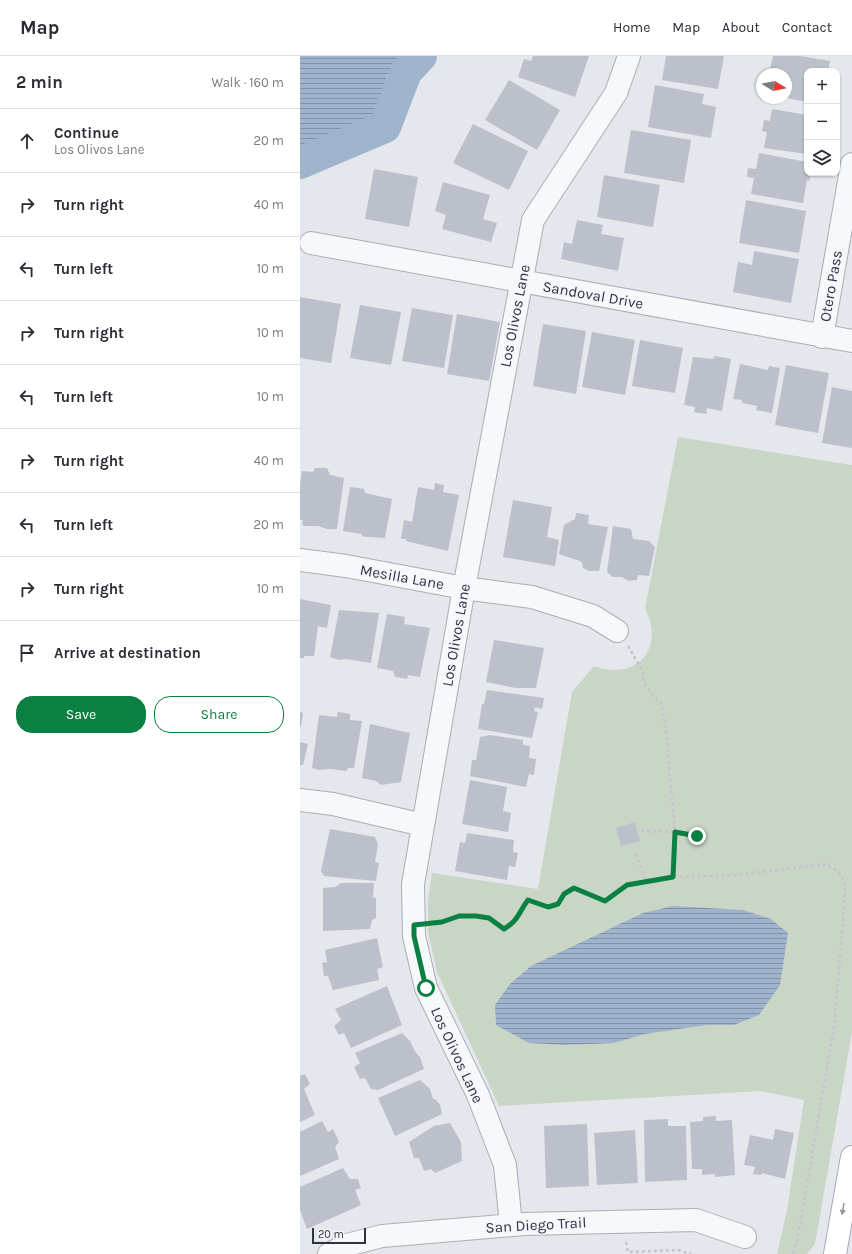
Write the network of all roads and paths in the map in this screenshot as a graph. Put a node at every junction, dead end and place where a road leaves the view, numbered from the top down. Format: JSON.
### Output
{"nodes":[{"id":1,"x":629,"y":56,"type":"edge"},
{"id":2,"x":852,"y":164,"type":"edge"},
{"id":3,"x":311,"y":243,"type":"dead end"},
{"id":4,"x":522,"y":282,"type":"junction"},
{"id":5,"x":822,"y":337,"type":"junction"},
{"id":6,"x":852,"y":341,"type":"edge"},
{"id":7,"x":300,"y":560,"type":"edge"},
{"id":8,"x":464,"y":588,"type":"junction"},
{"id":9,"x":617,"y":631,"type":"joint"},
{"id":10,"x":300,"y":800,"type":"edge"},
{"id":11,"x":423,"y":825,"type":"junction"},
{"id":12,"x":641,"y":831,"type":"dead end"},
{"id":13,"x":675,"y":832,"type":"junction"},
{"id":14,"x":697,"y":836,"type":"dead end"},
{"id":15,"x":636,"y":854,"type":"dead end"},
{"id":16,"x":673,"y":877,"type":"junction"},
{"id":17,"x":646,"y":882,"type":"junction"},
{"id":18,"x":414,"y":925,"type":"junction"},
{"id":19,"x":852,"y":1157,"type":"edge"},
{"id":20,"x":511,"y":1225,"type":"junction"},
{"id":21,"x":626,"y":1235,"type":"dead end"},
{"id":22,"x":745,"y":1237,"type":"dead end"},
{"id":23,"x":644,"y":1253,"type":"edge"},
{"id":24,"x":329,"y":1254,"type":"edge"},
{"id":25,"x":691,"y":1254,"type":"edge"},
{"id":26,"x":792,"y":1254,"type":"edge"},
{"id":27,"x":835,"y":1254,"type":"edge"}],
"edges":[{"from":1,"to":4,"type":"street","name":"Los Olivos Lane"},
{"from":2,"to":5,"type":"street","name":"Otero Pass"},
{"from":3,"to":4,"type":"street","name":"Sandoval Drive"},
{"from":4,"to":5,"type":"street","name":"Sandoval Drive"},
{"from":4,"to":8,"type":"street","name":"Los Olivos Lane"},
{"from":5,"to":6,"type":"street","name":"Sandoval Drive"},
{"from":7,"to":8,"type":"street","name":"Mesilla Lane"},
{"from":8,"to":9,"type":"street","name":"Mesilla Lane"},
{"from":8,"to":11,"type":"street","name":"Los Olivos Lane"},
{"from":9,"to":13,"type":"path"},
{"from":10,"to":11,"type":"street"},
{"from":11,"to":18,"type":"street","name":"Los Olivos Lane"},
{"from":12,"to":13,"type":"path"},
{"from":13,"to":14,"type":"path"},
{"from":13,"to":16,"type":"path"},
{"from":15,"to":17,"type":"path"},
{"from":16,"to":17,"type":"path"},
{"from":16,"to":26,"type":"path"},
{"from":17,"to":18,"type":"path"},
{"from":18,"to":20,"type":"street","name":"Los Olivos Lane"},
{"from":19,"to":27,"type":"main road","one_way":true},
{"from":20,"to":22,"type":"street","name":"San Diego Trail"},
{"from":20,"to":24,"type":"street","name":"San Diego Trail"},
{"from":21,"to":23,"type":"path"},
{"from":23,"to":25,"type":"path"}]}
